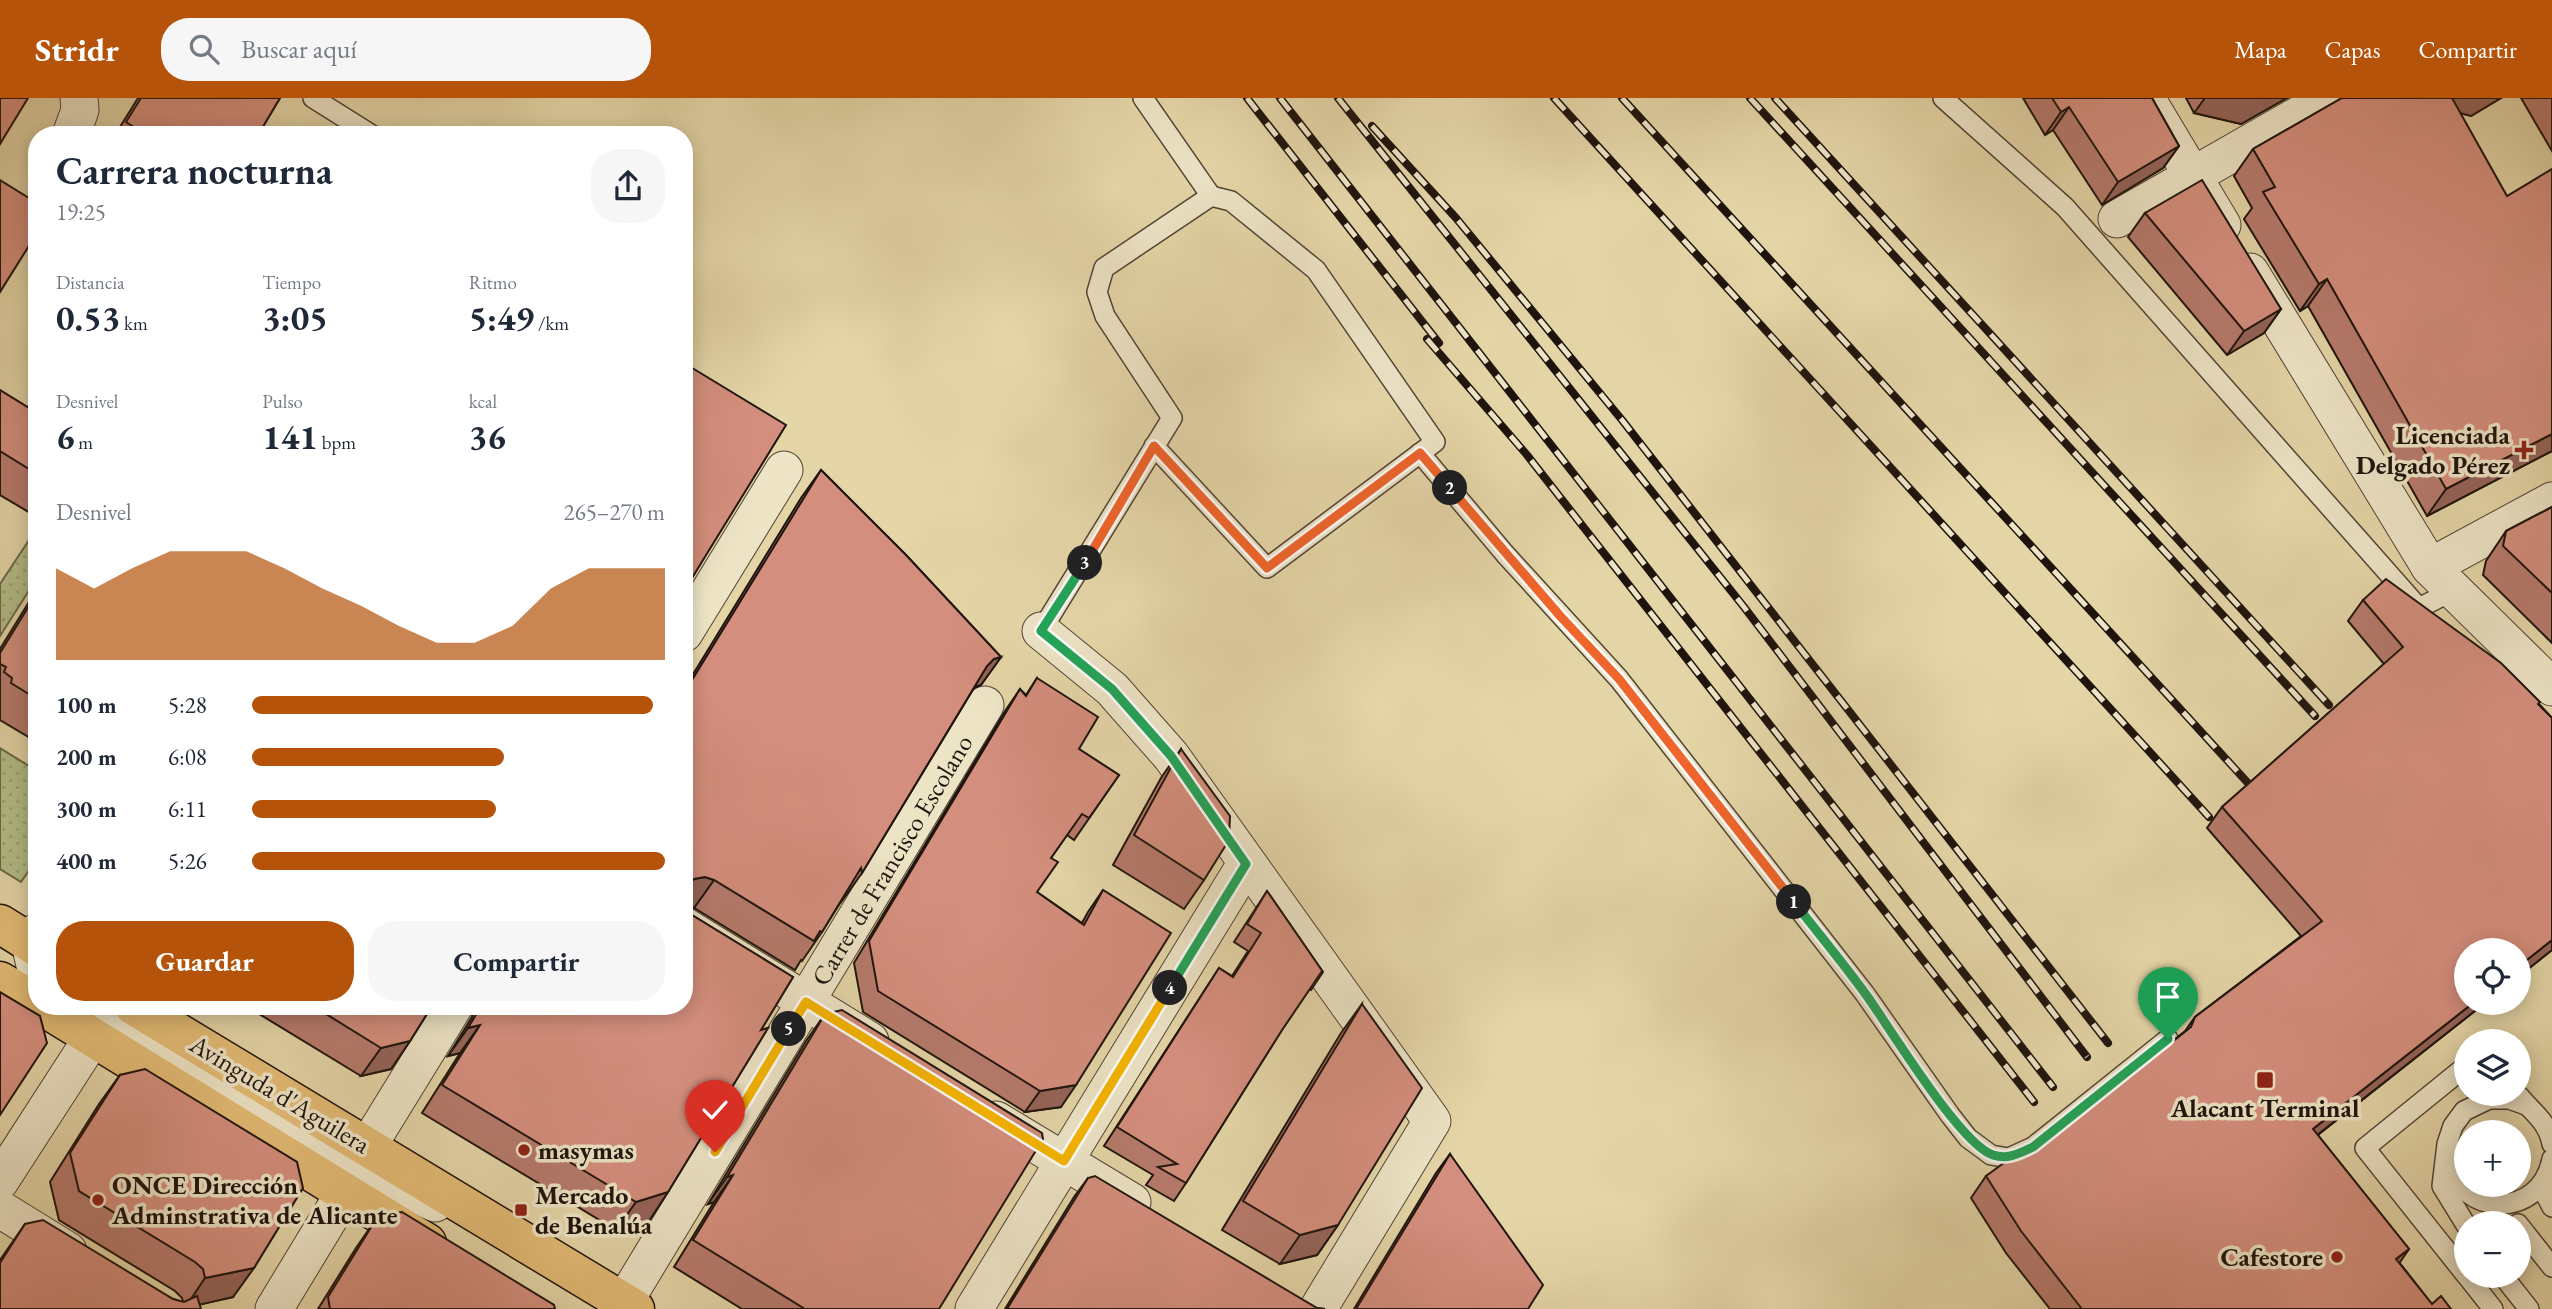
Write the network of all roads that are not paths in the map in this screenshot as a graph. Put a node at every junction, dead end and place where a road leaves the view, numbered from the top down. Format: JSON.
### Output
{"nodes":[{"id":1,"x":79,"y":98,"type":"edge"},
{"id":2,"x":313,"y":98,"type":"edge"},
{"id":3,"x":1143,"y":98,"type":"edge"},
{"id":4,"x":1943,"y":98,"type":"edge"},
{"id":5,"x":2146,"y":98,"type":"edge"},
{"id":6,"x":2329,"y":98,"type":"edge"},
{"id":7,"x":74,"y":126,"type":"edge"},
{"id":8,"x":358,"y":126,"type":"edge"},
{"id":9,"x":2193,"y":177,"type":"junction"},
{"id":10,"x":1211,"y":196,"type":"junction"},
{"id":11,"x":2117,"y":219,"type":"dead end"},
{"id":12,"x":1154,"y":446,"type":"junction"},
{"id":13,"x":1420,"y":453,"type":"junction"},
{"id":14,"x":784,"y":470,"type":"edge"},
{"id":15,"x":2552,"y":501,"type":"edge"},
{"id":16,"x":2442,"y":579,"type":"junction"},
{"id":17,"x":693,"y":618,"type":"edge"},
{"id":18,"x":1041,"y":631,"type":"joint"},
{"id":19,"x":2552,"y":687,"type":"edge"},
{"id":20,"x":985,"y":705,"type":"edge"},
{"id":21,"x":1246,"y":864,"type":"junction"},
{"id":22,"x":693,"y":932,"type":"edge"},
{"id":23,"x":0,"y":981,"type":"edge"},
{"id":24,"x":28,"y":998,"type":"edge"},
{"id":25,"x":806,"y":1002,"type":"junction"},
{"id":26,"x":56,"y":1015,"type":"edge"},
{"id":27,"x":146,"y":1015,"type":"edge"},
{"id":28,"x":448,"y":1015,"type":"edge"},
{"id":29,"x":93,"y":1037,"type":"junction"},
{"id":30,"x":2168,"y":1039,"type":"dead end"},
{"id":31,"x":900,"y":1060,"type":"edge"},
{"id":32,"x":2454,"y":1076,"type":"edge"},
{"id":33,"x":970,"y":1103,"type":"edge"},
{"id":34,"x":2475,"y":1106,"type":"edge"},
{"id":35,"x":2529,"y":1106,"type":"edge"},
{"id":36,"x":2552,"y":1144,"type":"edge"},
{"id":37,"x":2446,"y":1154,"type":"junction"},
{"id":38,"x":2552,"y":1159,"type":"edge"},
{"id":39,"x":1064,"y":1161,"type":"junction"},
{"id":40,"x":355,"y":1168,"type":"junction"},
{"id":41,"x":0,"y":1181,"type":"edge"},
{"id":42,"x":2541,"y":1186,"type":"junction"},
{"id":43,"x":2503,"y":1205,"type":"junction"},
{"id":44,"x":2552,"y":1207,"type":"edge"},
{"id":45,"x":0,"y":1209,"type":"edge"},
{"id":46,"x":2457,"y":1211,"type":"edge"},
{"id":47,"x":2508,"y":1211,"type":"edge"},
{"id":48,"x":1159,"y":1218,"type":"edge"},
{"id":49,"x":2531,"y":1240,"type":"edge"},
{"id":50,"x":451,"y":1258,"type":"edge"},
{"id":51,"x":2454,"y":1260,"type":"edge"},
{"id":52,"x":94,"y":1266,"type":"edge"},
{"id":53,"x":2552,"y":1267,"type":"edge"},
{"id":54,"x":2476,"y":1288,"type":"edge"},
{"id":55,"x":2512,"y":1288,"type":"edge"},
{"id":56,"x":1307,"y":1304,"type":"edge"},
{"id":57,"x":630,"y":1306,"type":"edge"},
{"id":58,"x":274,"y":1309,"type":"edge"},
{"id":59,"x":974,"y":1309,"type":"edge"},
{"id":60,"x":2493,"y":1309,"type":"edge"},
{"id":61,"x":2529,"y":1309,"type":"edge"}],
"edges":[{"from":1,"to":7,"type":"street"},
{"from":2,"to":8,"type":"lane"},
{"from":3,"to":10,"type":"lane"},
{"from":4,"to":16,"type":"lane"},
{"from":5,"to":9,"type":"street"},
{"from":6,"to":9,"type":"street"},
{"from":9,"to":11,"type":"street"},
{"from":9,"to":16,"type":"street"},
{"from":10,"to":12,"type":"lane"},
{"from":10,"to":13,"type":"lane"},
{"from":12,"to":13,"type":"lane"},
{"from":12,"to":18,"type":"lane"},
{"from":13,"to":30,"type":"lane"},
{"from":14,"to":17,"type":"street"},
{"from":15,"to":16,"type":"street"},
{"from":16,"to":19,"type":"street"},
{"from":18,"to":21,"type":"street"},
{"from":20,"to":25,"type":"street","name":"Carrer de Francisco Escolano"},
{"from":21,"to":39,"type":"street"},
{"from":21,"to":56,"type":"street"},
{"from":22,"to":25,"type":"street"},
{"from":23,"to":24,"type":"main road"},
{"from":25,"to":31,"type":"street"},
{"from":25,"to":57,"type":"street","name":"Carrer de Francisco Escolano"},
{"from":26,"to":29,"type":"main road","name":"Avinguda d'Aguilera"},
{"from":27,"to":40,"type":"main road","name":"Avinguda d'Aguilera"},
{"from":28,"to":40,"type":"street"},
{"from":29,"to":40,"type":"main road","name":"Avinguda d'Aguilera"},
{"from":29,"to":41,"type":"street"},
{"from":32,"to":51,"type":"lane"},
{"from":33,"to":39,"type":"street"},
{"from":34,"to":37,"type":"lane"},
{"from":35,"to":36,"type":"lane"},
{"from":37,"to":43,"type":"lane"},
{"from":37,"to":46,"type":"lane"},
{"from":38,"to":42,"type":"lane"},
{"from":39,"to":48,"type":"street"},
{"from":39,"to":59,"type":"street"},
{"from":40,"to":50,"type":"main road","name":"Avinguda d'Aguilera"},
{"from":40,"to":57,"type":"main road","name":"Avinguda d'Aguilera"},
{"from":40,"to":58,"type":"street"},
{"from":42,"to":43,"type":"lane"},
{"from":42,"to":44,"type":"lane"},
{"from":43,"to":47,"type":"lane"},
{"from":45,"to":52,"type":"street"},
{"from":49,"to":53,"type":"lane"},
{"from":54,"to":60,"type":"lane"},
{"from":55,"to":61,"type":"lane"}]}
